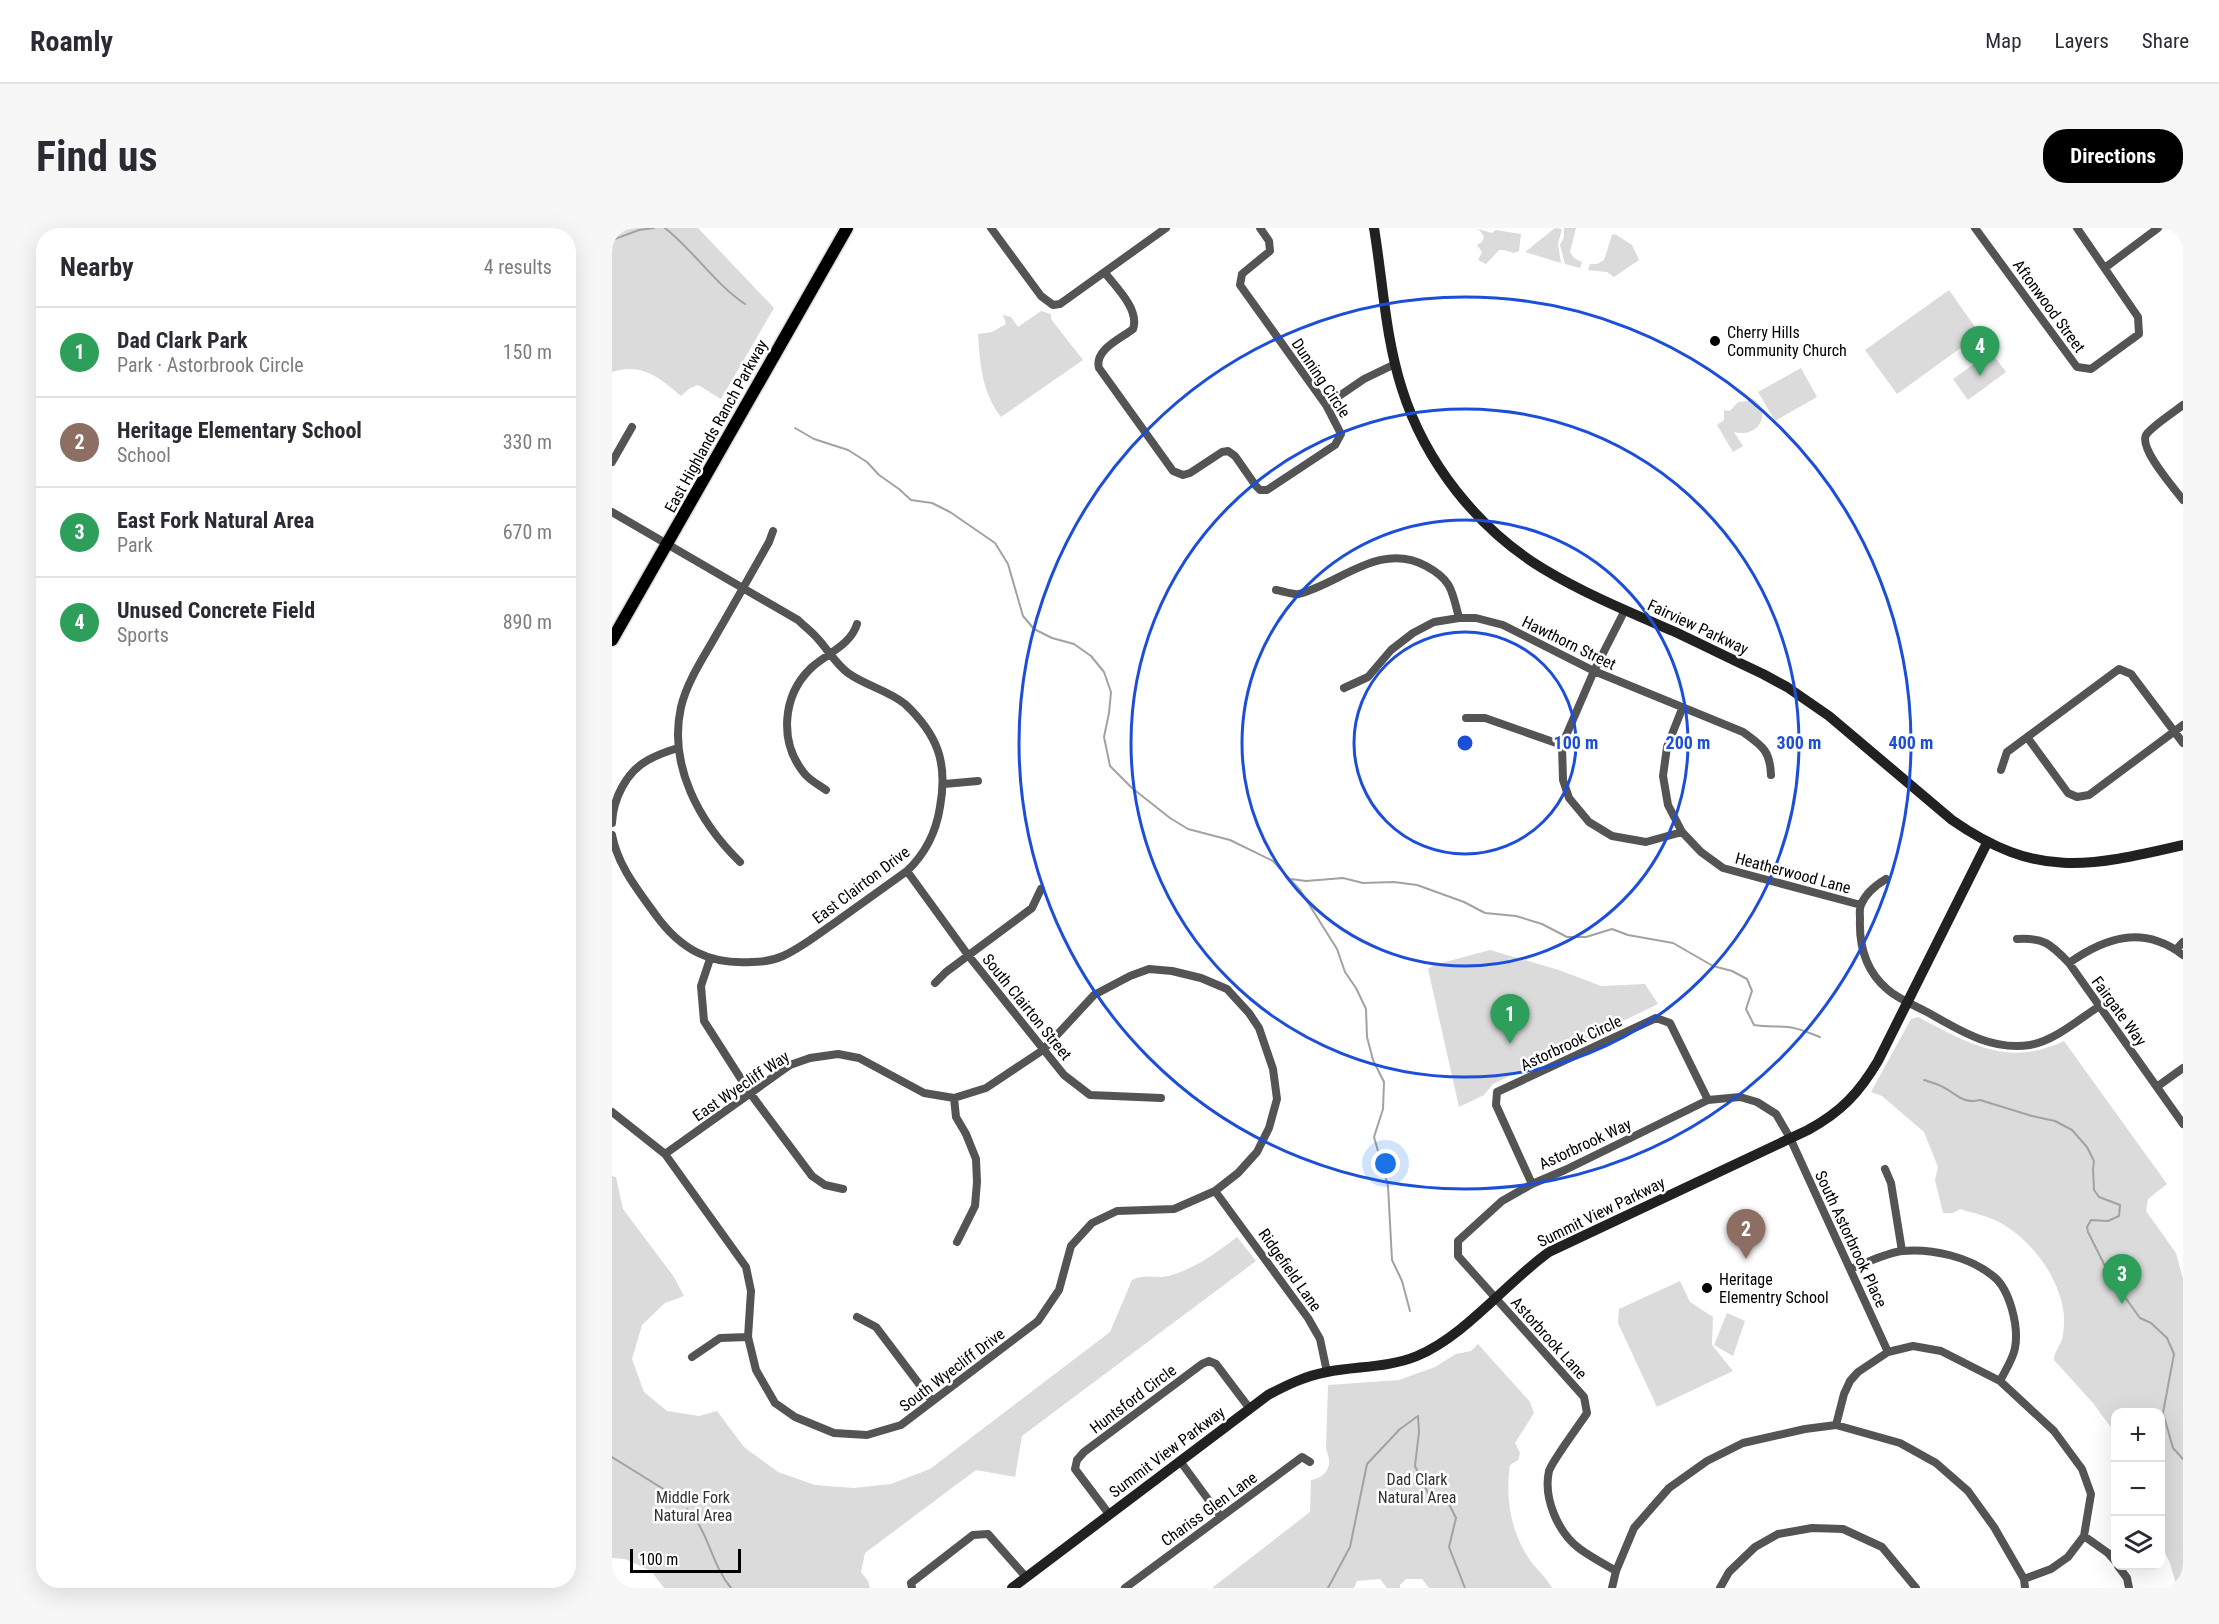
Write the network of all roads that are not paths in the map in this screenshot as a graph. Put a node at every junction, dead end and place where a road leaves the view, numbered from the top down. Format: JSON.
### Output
{"nodes":[{"id":1,"x":847,"y":228,"type":"edge"},
{"id":2,"x":991,"y":228,"type":"edge"},
{"id":3,"x":1166,"y":228,"type":"edge"},
{"id":4,"x":1260,"y":228,"type":"edge"},
{"id":5,"x":1374,"y":228,"type":"edge"},
{"id":6,"x":1975,"y":228,"type":"edge"},
{"id":7,"x":2077,"y":228,"type":"edge"},
{"id":8,"x":2158,"y":228,"type":"edge"},
{"id":9,"x":2106,"y":267,"type":"junction"},
{"id":10,"x":1106,"y":273,"type":"junction"},
{"id":11,"x":1395,"y":364,"type":"junction"},
{"id":12,"x":1326,"y":405,"type":"junction"},
{"id":13,"x":2183,"y":405,"type":"edge"},
{"id":14,"x":632,"y":427,"type":"dead end"},
{"id":15,"x":612,"y":462,"type":"edge"},
{"id":16,"x":2183,"y":500,"type":"edge"},
{"id":17,"x":612,"y":512,"type":"edge"},
{"id":18,"x":773,"y":531,"type":"dead end"},
{"id":19,"x":668,"y":545,"type":"junction"},
{"id":20,"x":743,"y":588,"type":"junction"},
{"id":21,"x":1276,"y":590,"type":"dead end"},
{"id":22,"x":1625,"y":610,"type":"junction"},
{"id":23,"x":1459,"y":618,"type":"junction"},
{"id":24,"x":857,"y":624,"type":"dead end"},
{"id":25,"x":612,"y":640,"type":"edge"},
{"id":26,"x":830,"y":653,"type":"junction"},
{"id":27,"x":1594,"y":671,"type":"junction"},
{"id":28,"x":1344,"y":688,"type":"dead end"},
{"id":29,"x":1682,"y":709,"type":"junction"},
{"id":30,"x":1466,"y":718,"type":"dead end"},
{"id":31,"x":2183,"y":725,"type":"edge"},
{"id":32,"x":2174,"y":732,"type":"junction"},
{"id":33,"x":2027,"y":737,"type":"junction"},
{"id":34,"x":2183,"y":743,"type":"edge"},
{"id":35,"x":1562,"y":745,"type":"junction"},
{"id":36,"x":678,"y":748,"type":"junction"},
{"id":37,"x":2001,"y":770,"type":"dead end"},
{"id":38,"x":1771,"y":775,"type":"dead end"},
{"id":39,"x":978,"y":781,"type":"dead end"},
{"id":40,"x":944,"y":784,"type":"junction"},
{"id":41,"x":826,"y":790,"type":"dead end"},
{"id":42,"x":612,"y":815,"type":"edge"},
{"id":43,"x":612,"y":823,"type":"edge"},
{"id":44,"x":1682,"y":832,"type":"junction"},
{"id":45,"x":612,"y":835,"type":"edge"},
{"id":46,"x":1988,"y":843,"type":"junction"},
{"id":47,"x":2183,"y":845,"type":"edge"},
{"id":48,"x":740,"y":862,"type":"dead end"},
{"id":49,"x":907,"y":871,"type":"junction"},
{"id":50,"x":1886,"y":879,"type":"dead end"},
{"id":51,"x":1041,"y":889,"type":"dead end"},
{"id":52,"x":1861,"y":905,"type":"junction"},
{"id":53,"x":2017,"y":939,"type":"dead end"},
{"id":54,"x":2183,"y":942,"type":"edge"},
{"id":55,"x":2180,"y":952,"type":"edge"},
{"id":56,"x":968,"y":955,"type":"junction"},
{"id":57,"x":710,"y":959,"type":"junction"},
{"id":58,"x":2069,"y":963,"type":"junction"},
{"id":59,"x":935,"y":983,"type":"dead end"},
{"id":60,"x":1908,"y":1002,"type":"junction"},
{"id":61,"x":2098,"y":1007,"type":"junction"},
{"id":62,"x":1043,"y":1050,"type":"junction"},
{"id":63,"x":2183,"y":1068,"type":"edge"},
{"id":64,"x":2158,"y":1086,"type":"junction"},
{"id":65,"x":750,"y":1093,"type":"junction"},
{"id":66,"x":954,"y":1098,"type":"junction"},
{"id":67,"x":1161,"y":1098,"type":"dead end"},
{"id":68,"x":1708,"y":1100,"type":"junction"},
{"id":69,"x":612,"y":1112,"type":"edge"},
{"id":70,"x":2183,"y":1124,"type":"edge"},
{"id":71,"x":1790,"y":1138,"type":"junction"},
{"id":72,"x":665,"y":1154,"type":"junction"},
{"id":73,"x":1885,"y":1169,"type":"dead end"},
{"id":74,"x":1532,"y":1184,"type":"junction"},
{"id":75,"x":843,"y":1189,"type":"dead end"},
{"id":76,"x":1215,"y":1191,"type":"junction"},
{"id":77,"x":957,"y":1242,"type":"dead end"},
{"id":78,"x":1902,"y":1251,"type":"junction"},
{"id":79,"x":1850,"y":1269,"type":"junction"},
{"id":80,"x":1495,"y":1297,"type":"junction"},
{"id":81,"x":857,"y":1317,"type":"dead end"},
{"id":82,"x":748,"y":1337,"type":"junction"},
{"id":83,"x":1888,"y":1352,"type":"junction"},
{"id":84,"x":692,"y":1357,"type":"dead end"},
{"id":85,"x":1327,"y":1372,"type":"junction"},
{"id":86,"x":2000,"y":1381,"type":"junction"},
{"id":87,"x":932,"y":1401,"type":"junction"},
{"id":88,"x":1250,"y":1409,"type":"junction"},
{"id":89,"x":1836,"y":1425,"type":"junction"},
{"id":90,"x":1180,"y":1461,"type":"junction"},
{"id":91,"x":1310,"y":1462,"type":"dead end"},
{"id":92,"x":1109,"y":1514,"type":"junction"},
{"id":93,"x":1221,"y":1517,"type":"junction"},
{"id":94,"x":2084,"y":1536,"type":"junction"},
{"id":95,"x":2111,"y":1557,"type":"edge"},
{"id":96,"x":1616,"y":1570,"type":"junction"},
{"id":97,"x":2121,"y":1570,"type":"edge"},
{"id":98,"x":1026,"y":1577,"type":"junction"},
{"id":99,"x":2024,"y":1579,"type":"junction"},
{"id":100,"x":912,"y":1588,"type":"edge"},
{"id":101,"x":1012,"y":1588,"type":"edge"},
{"id":102,"x":1126,"y":1588,"type":"edge"},
{"id":103,"x":1612,"y":1588,"type":"edge"},
{"id":104,"x":1720,"y":1588,"type":"edge"},
{"id":105,"x":1916,"y":1588,"type":"edge"},
{"id":106,"x":2025,"y":1588,"type":"edge"},
{"id":107,"x":2129,"y":1588,"type":"edge"}],
"edges":[{"from":1,"to":19,"type":"main road","name":"East Highlands Ranch Parkway"},
{"from":2,"to":10,"type":"street"},
{"from":3,"to":10,"type":"street"},
{"from":4,"to":12,"type":"street","name":"Dunning Circle"},
{"from":5,"to":11,"type":"street","name":"Fairview Parkway"},
{"from":6,"to":9,"type":"street","name":"Aftonwood Street"},
{"from":7,"to":9,"type":"street"},
{"from":8,"to":9,"type":"street"},
{"from":10,"to":12,"type":"street","name":"Dunning Circle"},
{"from":11,"to":12,"type":"street"},
{"from":11,"to":22,"type":"street","name":"Fairview Parkway"},
{"from":13,"to":16,"type":"street"},
{"from":14,"to":15,"type":"street"},
{"from":17,"to":19,"type":"street","name":"East Clairton Drive"},
{"from":18,"to":20,"type":"street"},
{"from":19,"to":20,"type":"street","name":"East Clairton Drive"},
{"from":19,"to":25,"type":"main road","name":"East Highlands Ranch Parkway"},
{"from":20,"to":26,"type":"street","name":"East Clairton Drive"},
{"from":20,"to":36,"type":"street"},
{"from":21,"to":23,"type":"street"},
{"from":22,"to":27,"type":"street"},
{"from":22,"to":46,"type":"street","name":"Fairview Parkway"},
{"from":23,"to":27,"type":"street","name":"Hawthorn Street"},
{"from":23,"to":28,"type":"street","name":"Hawthorn Street"},
{"from":24,"to":26,"type":"street"},
{"from":26,"to":40,"type":"street","name":"East Clairton Drive"},
{"from":26,"to":41,"type":"street"},
{"from":27,"to":29,"type":"street","name":"Hawthorn Street"},
{"from":27,"to":35,"type":"street"},
{"from":29,"to":38,"type":"street","name":"Hawthorn Street"},
{"from":29,"to":44,"type":"street","name":"Heatherwood Lane"},
{"from":30,"to":35,"type":"street"},
{"from":31,"to":32,"type":"street"},
{"from":32,"to":33,"type":"street"},
{"from":32,"to":33,"type":"street"},
{"from":32,"to":34,"type":"street"},
{"from":33,"to":37,"type":"street"},
{"from":35,"to":44,"type":"street"},
{"from":36,"to":42,"type":"street"},
{"from":36,"to":48,"type":"street"},
{"from":39,"to":40,"type":"street"},
{"from":40,"to":49,"type":"street","name":"East Clairton Drive"},
{"from":42,"to":43,"type":"street"},
{"from":44,"to":52,"type":"street","name":"Heatherwood Lane"},
{"from":45,"to":57,"type":"street","name":"East Clairton Drive"},
{"from":46,"to":47,"type":"street","name":"Fairview Parkway"},
{"from":46,"to":60,"type":"street","name":"Summit View Parkway"},
{"from":49,"to":56,"type":"street","name":"South Clairton Street"},
{"from":49,"to":57,"type":"street","name":"East Clairton Drive"},
{"from":50,"to":52,"type":"street"},
{"from":51,"to":56,"type":"street"},
{"from":52,"to":60,"type":"street"},
{"from":53,"to":58,"type":"street","name":"Fairgate Way"},
{"from":54,"to":55,"type":"street"},
{"from":55,"to":58,"type":"street"},
{"from":56,"to":59,"type":"street"},
{"from":56,"to":62,"type":"street","name":"South Clairton Street"},
{"from":57,"to":65,"type":"street"},
{"from":58,"to":61,"type":"street","name":"Fairgate Way"},
{"from":60,"to":61,"type":"street"},
{"from":60,"to":71,"type":"street","name":"Summit View Parkway"},
{"from":61,"to":64,"type":"street","name":"Fairgate Way"},
{"from":62,"to":66,"type":"street","name":"East Wyecliff Way"},
{"from":62,"to":67,"type":"street","name":"South Clairton Street"},
{"from":62,"to":76,"type":"street","name":"East Wyecliff Way"},
{"from":63,"to":64,"type":"street"},
{"from":64,"to":70,"type":"street","name":"Fairgate Way"},
{"from":65,"to":66,"type":"street","name":"East Wyecliff Way"},
{"from":65,"to":72,"type":"street","name":"East Wyecliff Way"},
{"from":65,"to":75,"type":"street"},
{"from":66,"to":77,"type":"street"},
{"from":68,"to":71,"type":"street","name":"Astorbrook Way"},
{"from":68,"to":74,"type":"street","name":"Astorbrook Way"},
{"from":68,"to":74,"type":"street","name":"Astorbrook Circle"},
{"from":69,"to":72,"type":"street","name":"South Wyecliff Drive"},
{"from":71,"to":79,"type":"street","name":"South Astorbrook Place"},
{"from":71,"to":80,"type":"street","name":"Summit View Parkway"},
{"from":72,"to":82,"type":"street","name":"South Wyecliff Drive"},
{"from":73,"to":78,"type":"street"},
{"from":74,"to":80,"type":"street","name":"Astorbrook Way"},
{"from":76,"to":85,"type":"street","name":"Ridgefield Lane"},
{"from":76,"to":87,"type":"street","name":"South Wyecliff Drive"},
{"from":78,"to":79,"type":"street"},
{"from":78,"to":86,"type":"street"},
{"from":79,"to":83,"type":"street","name":"South Astorbrook Place"},
{"from":80,"to":85,"type":"street","name":"Summit View Parkway"},
{"from":80,"to":96,"type":"street","name":"Astorbrook Lane"},
{"from":81,"to":87,"type":"street"},
{"from":82,"to":84,"type":"street"},
{"from":82,"to":87,"type":"street","name":"South Wyecliff Drive"},
{"from":83,"to":86,"type":"street"},
{"from":83,"to":89,"type":"street"},
{"from":85,"to":88,"type":"street","name":"Summit View Parkway"},
{"from":86,"to":94,"type":"street"},
{"from":88,"to":90,"type":"street","name":"Summit View Parkway"},
{"from":88,"to":92,"type":"street","name":"Huntsford Circle"},
{"from":89,"to":96,"type":"street"},
{"from":89,"to":99,"type":"street"},
{"from":90,"to":92,"type":"street","name":"Summit View Parkway"},
{"from":90,"to":93,"type":"street"},
{"from":91,"to":93,"type":"street","name":"Chariss Glen Lane"},
{"from":92,"to":98,"type":"street","name":"Summit View Parkway"},
{"from":93,"to":102,"type":"street","name":"Chariss Glen Lane"},
{"from":94,"to":95,"type":"street"},
{"from":94,"to":99,"type":"street"},
{"from":96,"to":103,"type":"street"},
{"from":97,"to":107,"type":"street"},
{"from":98,"to":100,"type":"street"},
{"from":98,"to":101,"type":"street","name":"Summit View Parkway"},
{"from":99,"to":106,"type":"street"},
{"from":104,"to":105,"type":"street"}]}
